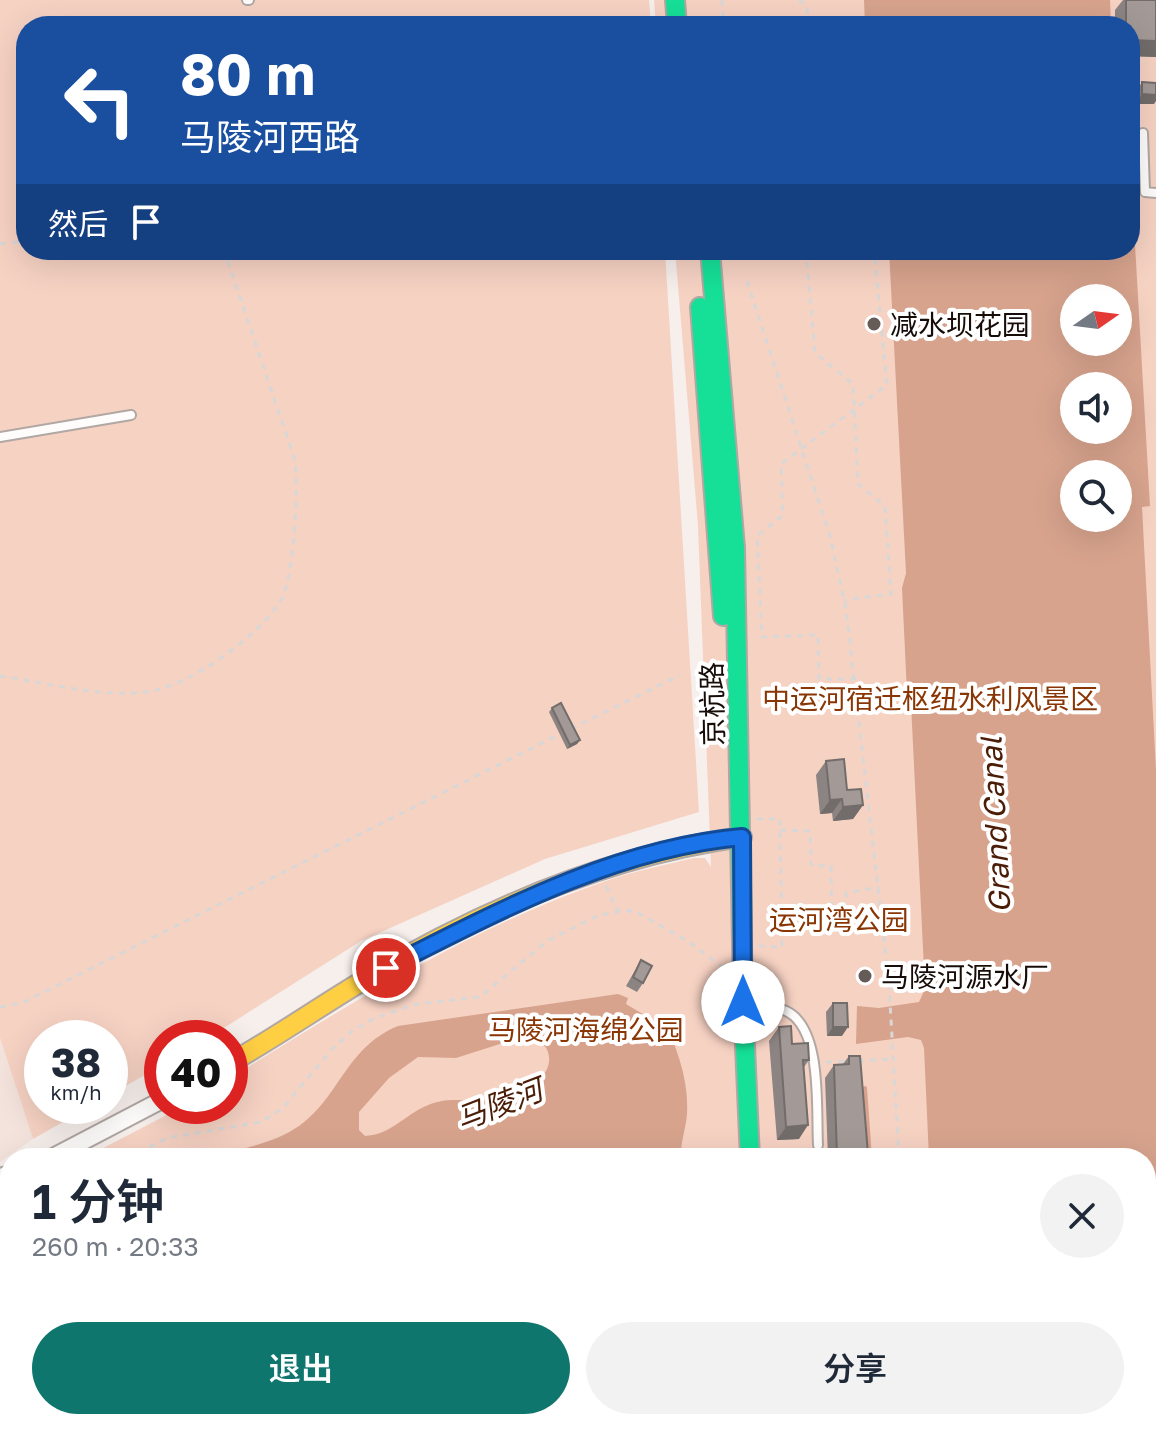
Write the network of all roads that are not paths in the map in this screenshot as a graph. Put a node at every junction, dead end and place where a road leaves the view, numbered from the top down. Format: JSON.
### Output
{"nodes":[{"id":1,"x":1143,"y":133,"type":"dead end"},
{"id":2,"x":1156,"y":193,"type":"edge"},
{"id":3,"x":697,"y":260,"type":"edge"},
{"id":4,"x":711,"y":260,"type":"edge"},
{"id":5,"x":131,"y":415,"type":"dead end"},
{"id":6,"x":0,"y":437,"type":"edge"},
{"id":7,"x":738,"y":831,"type":"junction"},
{"id":8,"x":743,"y":1002,"type":"junction"},
{"id":9,"x":248,"y":1052,"type":"edge"},
{"id":10,"x":144,"y":1109,"type":"edge"},
{"id":11,"x":818,"y":1145,"type":"dead end"},
{"id":12,"x":70,"y":1148,"type":"edge"},
{"id":13,"x":741,"y":1148,"type":"edge"},
{"id":14,"x":750,"y":1148,"type":"edge"}],
"edges":[{"from":1,"to":2,"type":"lane"},
{"from":3,"to":7,"type":"street","name":"京杭路"},
{"from":4,"to":7,"type":"street","name":"京杭路"},
{"from":5,"to":6,"type":"lane"},
{"from":7,"to":8,"type":"street","name":"京杭路"},
{"from":7,"to":9,"type":"street"},
{"from":7,"to":13,"type":"street","name":"京杭路"},
{"from":8,"to":11,"type":"lane"},
{"from":8,"to":14,"type":"street","name":"京杭路"},
{"from":10,"to":12,"type":"street"}]}
